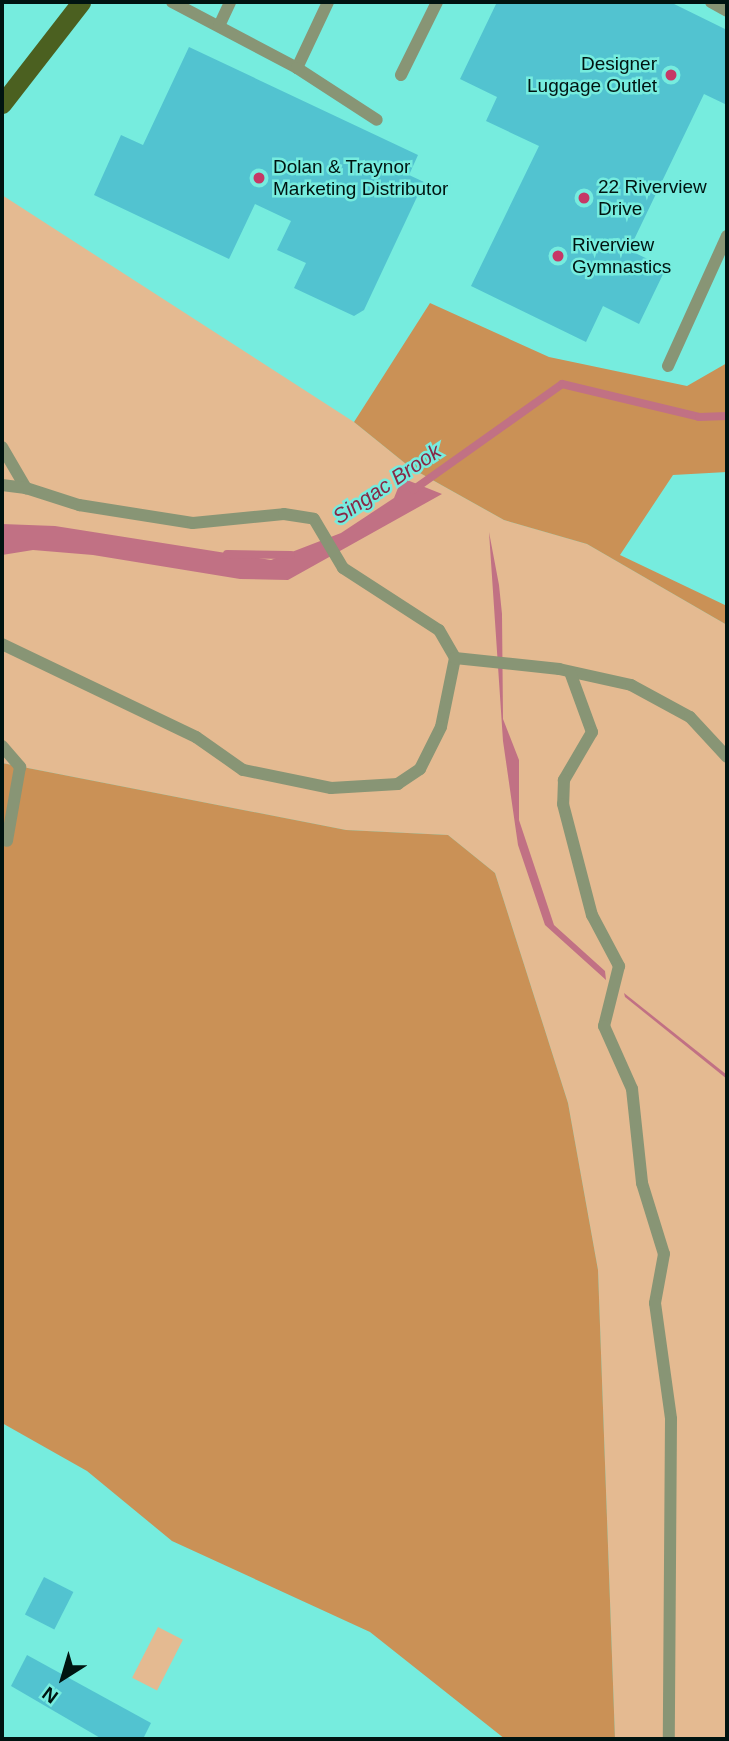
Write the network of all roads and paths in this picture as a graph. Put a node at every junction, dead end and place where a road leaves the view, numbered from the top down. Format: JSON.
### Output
{"nodes":[{"id":1,"x":81,"y":2,"type":"edge"},
{"id":2,"x":172,"y":2,"type":"edge"},
{"id":3,"x":230,"y":2,"type":"edge"},
{"id":4,"x":328,"y":2,"type":"edge"},
{"id":5,"x":437,"y":2,"type":"edge"},
{"id":6,"x":711,"y":2,"type":"edge"},
{"id":7,"x":727,"y":11,"type":"edge"},
{"id":8,"x":219,"y":26,"type":"junction"},
{"id":9,"x":297,"y":68,"type":"junction"},
{"id":10,"x":401,"y":75,"type":"dead end"},
{"id":11,"x":2,"y":104,"type":"edge"},
{"id":12,"x":377,"y":120,"type":"dead end"},
{"id":13,"x":727,"y":236,"type":"edge"},
{"id":14,"x":668,"y":366,"type":"dead end"},
{"id":15,"x":2,"y":447,"type":"edge"},
{"id":16,"x":2,"y":485,"type":"edge"},
{"id":17,"x":26,"y":488,"type":"junction"},
{"id":18,"x":2,"y":644,"type":"edge"},
{"id":19,"x":455,"y":658,"type":"junction"},
{"id":20,"x":570,"y":672,"type":"junction"},
{"id":21,"x":2,"y":746,"type":"edge"},
{"id":22,"x":727,"y":757,"type":"edge"},
{"id":23,"x":7,"y":841,"type":"dead end"},
{"id":24,"x":669,"y":1739,"type":"edge"}],
"edges":[{"from":1,"to":11,"type":"main road"},
{"from":2,"to":8,"type":"lane"},
{"from":3,"to":8,"type":"lane"},
{"from":4,"to":9,"type":"lane"},
{"from":5,"to":10,"type":"lane"},
{"from":6,"to":7,"type":"lane"},
{"from":8,"to":9,"type":"lane"},
{"from":9,"to":12,"type":"lane"},
{"from":13,"to":14,"type":"lane"},
{"from":15,"to":17,"type":"lane"},
{"from":16,"to":17,"type":"lane"},
{"from":17,"to":19,"type":"lane"},
{"from":18,"to":19,"type":"lane"},
{"from":19,"to":20,"type":"lane"},
{"from":20,"to":22,"type":"lane"},
{"from":20,"to":24,"type":"lane"},
{"from":21,"to":23,"type":"lane"}]}
